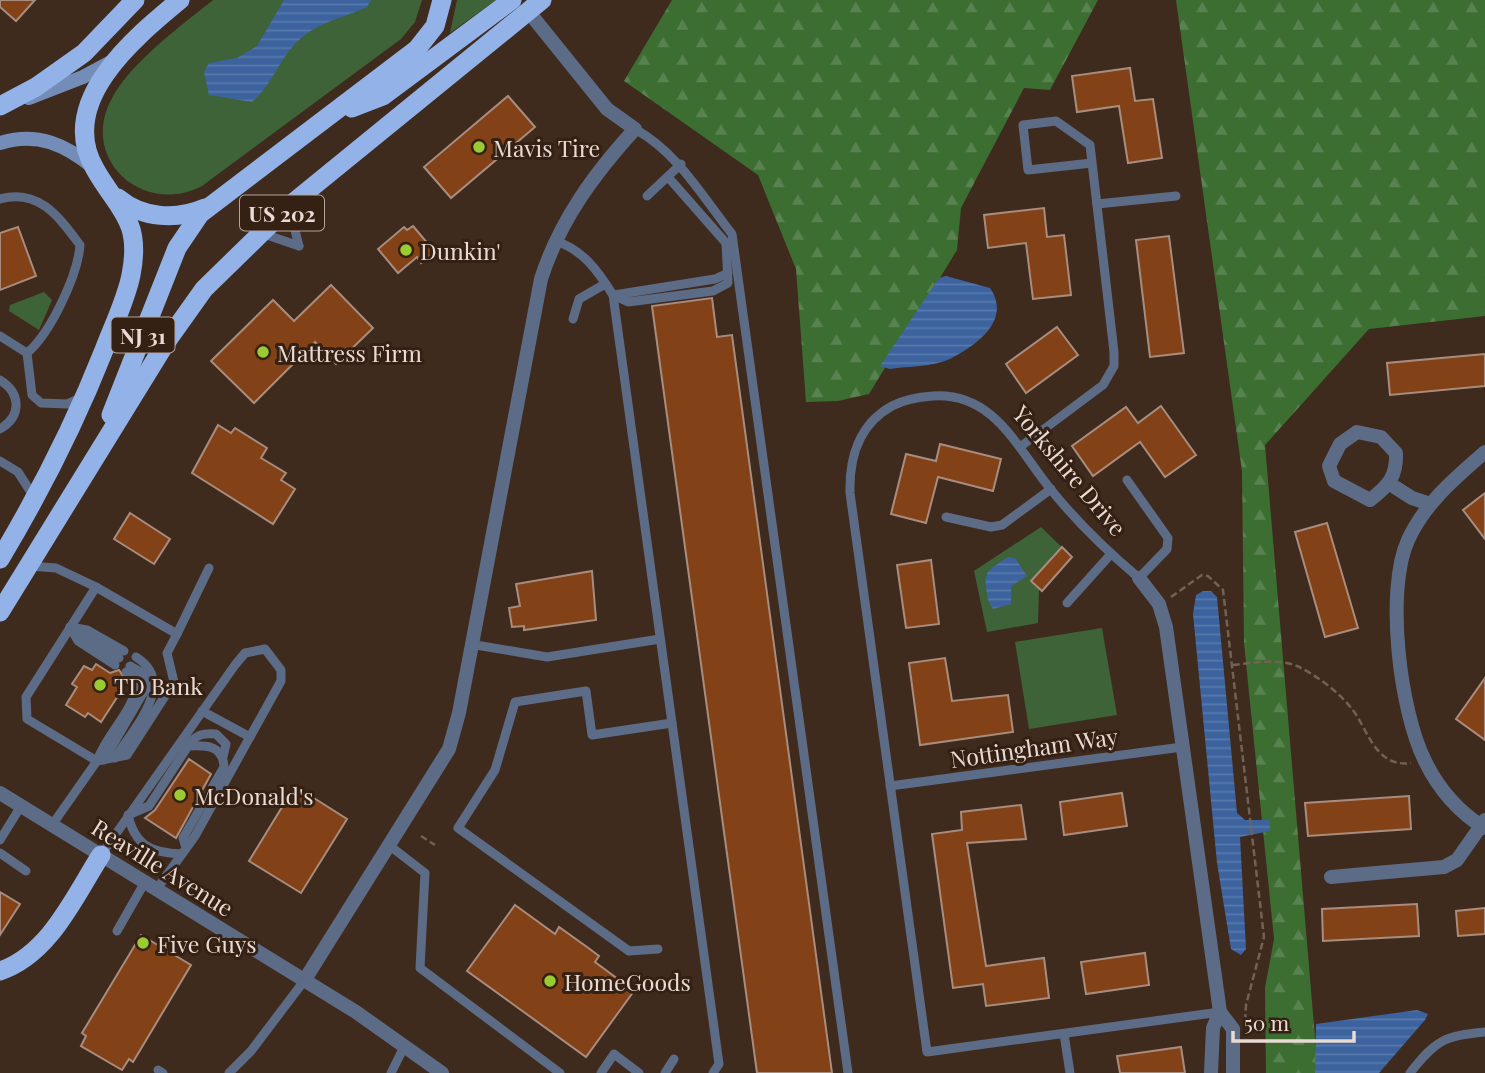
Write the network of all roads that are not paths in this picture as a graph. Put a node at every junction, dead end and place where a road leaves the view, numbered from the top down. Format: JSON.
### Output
{"nodes":[{"id":1,"x":135,"y":0,"type":"edge"},
{"id":2,"x":180,"y":0,"type":"edge"},
{"id":3,"x":442,"y":0,"type":"edge"},
{"id":4,"x":527,"y":4,"type":"edge"},
{"id":5,"x":122,"y":53,"type":"junction"},
{"id":6,"x":0,"y":107,"type":"edge"},
{"id":7,"x":328,"y":118,"type":"junction"},
{"id":8,"x":635,"y":129,"type":"junction"},
{"id":9,"x":0,"y":143,"type":"edge"},
{"id":10,"x":1092,"y":163,"type":"junction"},
{"id":11,"x":681,"y":164,"type":"junction"},
{"id":12,"x":94,"y":169,"type":"junction"},
{"id":13,"x":668,"y":177,"type":"junction"},
{"id":14,"x":110,"y":190,"type":"junction"},
{"id":15,"x":647,"y":197,"type":"dead end"},
{"id":16,"x":1176,"y":197,"type":"dead end"},
{"id":17,"x":0,"y":199,"type":"edge"},
{"id":18,"x":218,"y":200,"type":"junction"},
{"id":19,"x":1097,"y":204,"type":"junction"},
{"id":20,"x":289,"y":206,"type":"junction"},
{"id":21,"x":260,"y":233,"type":"junction"},
{"id":22,"x":554,"y":241,"type":"junction"},
{"id":23,"x":605,"y":284,"type":"junction"},
{"id":24,"x":613,"y":295,"type":"junction"},
{"id":25,"x":573,"y":319,"type":"dead end"},
{"id":26,"x":0,"y":336,"type":"edge"},
{"id":27,"x":27,"y":353,"type":"junction"},
{"id":28,"x":0,"y":380,"type":"edge"},
{"id":29,"x":86,"y":395,"type":"junction"},
{"id":30,"x":1,"y":429,"type":"edge"},
{"id":31,"x":1020,"y":447,"type":"junction"},
{"id":32,"x":1485,"y":452,"type":"edge"},
{"id":33,"x":0,"y":461,"type":"edge"},
{"id":34,"x":81,"y":480,"type":"junction"},
{"id":35,"x":1127,"y":480,"type":"dead end"},
{"id":36,"x":1390,"y":484,"type":"junction"},
{"id":37,"x":1051,"y":489,"type":"junction"},
{"id":38,"x":35,"y":500,"type":"junction"},
{"id":39,"x":1430,"y":504,"type":"junction"},
{"id":40,"x":946,"y":517,"type":"dead end"},
{"id":41,"x":1111,"y":554,"type":"junction"},
{"id":42,"x":0,"y":559,"type":"edge"},
{"id":43,"x":27,"y":566,"type":"junction"},
{"id":44,"x":209,"y":568,"type":"dead end"},
{"id":45,"x":1139,"y":578,"type":"junction"},
{"id":46,"x":96,"y":587,"type":"junction"},
{"id":47,"x":1067,"y":603,"type":"dead end"},
{"id":48,"x":0,"y":612,"type":"edge"},
{"id":49,"x":70,"y":627,"type":"junction"},
{"id":50,"x":177,"y":634,"type":"junction"},
{"id":51,"x":660,"y":639,"type":"junction"},
{"id":52,"x":470,"y":644,"type":"junction"},
{"id":53,"x":202,"y":710,"type":"junction"},
{"id":54,"x":672,"y":723,"type":"junction"},
{"id":55,"x":250,"y":737,"type":"junction"},
{"id":56,"x":1182,"y":747,"type":"junction"},
{"id":57,"x":115,"y":758,"type":"junction"},
{"id":58,"x":100,"y":761,"type":"junction"},
{"id":59,"x":890,"y":786,"type":"junction"},
{"id":60,"x":0,"y":793,"type":"edge"},
{"id":61,"x":21,"y":806,"type":"junction"},
{"id":62,"x":128,"y":815,"type":"junction"},
{"id":63,"x":52,"y":825,"type":"junction"},
{"id":64,"x":1484,"y":825,"type":"edge"},
{"id":65,"x":0,"y":840,"type":"edge"},
{"id":66,"x":390,"y":846,"type":"junction"},
{"id":67,"x":184,"y":851,"type":"junction"},
{"id":68,"x":0,"y":853,"type":"edge"},
{"id":69,"x":101,"y":855,"type":"junction"},
{"id":70,"x":26,"y":871,"type":"dead end"},
{"id":71,"x":1331,"y":877,"type":"dead end"},
{"id":72,"x":150,"y":886,"type":"junction"},
{"id":73,"x":117,"y":931,"type":"dead end"},
{"id":74,"x":658,"y":949,"type":"dead end"},
{"id":75,"x":0,"y":971,"type":"edge"},
{"id":76,"x":304,"y":981,"type":"junction"},
{"id":77,"x":1220,"y":1012,"type":"junction"},
{"id":78,"x":1485,"y":1032,"type":"edge"},
{"id":79,"x":1064,"y":1034,"type":"junction"},
{"id":80,"x":404,"y":1046,"type":"junction"},
{"id":81,"x":674,"y":1059,"type":"dead end"},
{"id":82,"x":229,"y":1073,"type":"edge"},
{"id":83,"x":391,"y":1073,"type":"edge"},
{"id":84,"x":442,"y":1073,"type":"edge"},
{"id":85,"x":560,"y":1073,"type":"edge"},
{"id":86,"x":601,"y":1073,"type":"edge"},
{"id":87,"x":639,"y":1073,"type":"edge"},
{"id":88,"x":665,"y":1073,"type":"edge"},
{"id":89,"x":713,"y":1073,"type":"edge"},
{"id":90,"x":848,"y":1073,"type":"edge"},
{"id":91,"x":1070,"y":1073,"type":"edge"},
{"id":92,"x":1211,"y":1073,"type":"edge"},
{"id":93,"x":1233,"y":1073,"type":"edge"},
{"id":94,"x":1410,"y":1073,"type":"edge"}],
"edges":[{"from":1,"to":6,"type":"highway"},
{"from":2,"to":5,"type":"highway"},
{"from":3,"to":7,"type":"highway","number":"NJ 31"},
{"from":4,"to":7,"type":"highway"},
{"from":4,"to":8,"type":"street"},
{"from":4,"to":20,"type":"highway","name":"US 202","number":"US 202"},
{"from":5,"to":6,"type":"main road"},
{"from":5,"to":12,"type":"highway"},
{"from":7,"to":18,"type":"highway","number":"NJ 31"},
{"from":8,"to":11,"type":"lane"},
{"from":8,"to":22,"type":"street"},
{"from":9,"to":12,"type":"main road"},
{"from":10,"to":10,"type":"lane"},
{"from":10,"to":19,"type":"lane"},
{"from":11,"to":13,"type":"lane"},
{"from":11,"to":90,"type":"lane"},
{"from":12,"to":14,"type":"highway"},
{"from":13,"to":15,"type":"lane"},
{"from":13,"to":24,"type":"lane"},
{"from":14,"to":18,"type":"highway"},
{"from":14,"to":29,"type":"highway"},
{"from":16,"to":19,"type":"lane"},
{"from":17,"to":27,"type":"lane"},
{"from":18,"to":34,"type":"highway","number":"NJ 31"},
{"from":19,"to":31,"type":"lane"},
{"from":20,"to":21,"type":"highway","name":"US 202","number":"US 202"},
{"from":20,"to":21,"type":"lane"},
{"from":21,"to":34,"type":"highway","name":"US 202","number":"US 202"},
{"from":22,"to":23,"type":"lane"},
{"from":22,"to":52,"type":"street"},
{"from":23,"to":24,"type":"lane"},
{"from":23,"to":25,"type":"lane"},
{"from":24,"to":51,"type":"lane"},
{"from":26,"to":27,"type":"lane"},
{"from":27,"to":29,"type":"lane"},
{"from":28,"to":30,"type":"lane"},
{"from":29,"to":38,"type":"highway"},
{"from":31,"to":37,"type":"lane","name":"Yorkshire Drive"},
{"from":31,"to":59,"type":"lane","name":"Yorkshire Drive"},
{"from":32,"to":39,"type":"street"},
{"from":33,"to":38,"type":"lane"},
{"from":34,"to":43,"type":"highway","name":"US 202","number":"US 202"},
{"from":35,"to":45,"type":"lane"},
{"from":36,"to":36,"type":"street"},
{"from":36,"to":39,"type":"street"},
{"from":37,"to":40,"type":"lane"},
{"from":37,"to":41,"type":"lane","name":"Yorkshire Drive"},
{"from":38,"to":42,"type":"highway"},
{"from":39,"to":64,"type":"street"},
{"from":41,"to":45,"type":"lane","name":"Yorkshire Drive"},
{"from":41,"to":47,"type":"lane"},
{"from":43,"to":46,"type":"lane"},
{"from":43,"to":48,"type":"highway","name":"US 202","number":"US 202"},
{"from":44,"to":50,"type":"lane"},
{"from":45,"to":56,"type":"street","name":"Yorkshire Drive"},
{"from":46,"to":49,"type":"lane"},
{"from":46,"to":50,"type":"lane"},
{"from":49,"to":49,"type":"lane"},
{"from":49,"to":58,"type":"lane"},
{"from":50,"to":57,"type":"lane"},
{"from":51,"to":52,"type":"lane"},
{"from":51,"to":54,"type":"lane"},
{"from":52,"to":66,"type":"street"},
{"from":53,"to":55,"type":"lane"},
{"from":53,"to":55,"type":"lane"},
{"from":53,"to":62,"type":"lane"},
{"from":54,"to":74,"type":"lane"},
{"from":54,"to":89,"type":"lane"},
{"from":55,"to":67,"type":"lane"},
{"from":56,"to":59,"type":"lane","name":"Nottingham Way"},
{"from":56,"to":77,"type":"street","name":"Yorkshire Drive"},
{"from":57,"to":58,"type":"lane"},
{"from":57,"to":58,"type":"lane"},
{"from":58,"to":63,"type":"lane"},
{"from":59,"to":79,"type":"lane","name":"Yorkshire Drive"},
{"from":60,"to":61,"type":"street","name":"Reaville Avenue"},
{"from":61,"to":63,"type":"street","name":"Reaville Avenue"},
{"from":61,"to":65,"type":"lane"},
{"from":62,"to":67,"type":"lane"},
{"from":62,"to":67,"type":"lane"},
{"from":62,"to":69,"type":"lane"},
{"from":63,"to":69,"type":"street","name":"Reaville Avenue"},
{"from":64,"to":71,"type":"street"},
{"from":66,"to":76,"type":"street"},
{"from":66,"to":85,"type":"lane"},
{"from":67,"to":72,"type":"lane"},
{"from":68,"to":70,"type":"lane"},
{"from":69,"to":72,"type":"street","name":"Reaville Avenue"},
{"from":69,"to":75,"type":"highway"},
{"from":72,"to":73,"type":"lane"},
{"from":72,"to":76,"type":"street","name":"Reaville Avenue"},
{"from":76,"to":80,"type":"street","name":"Reaville Avenue"},
{"from":76,"to":82,"type":"lane"},
{"from":77,"to":79,"type":"lane"},
{"from":77,"to":92,"type":"street","name":"Yorkshire Drive"},
{"from":77,"to":93,"type":"street","name":"Yorkshire Drive"},
{"from":78,"to":94,"type":"lane"},
{"from":79,"to":91,"type":"lane"},
{"from":80,"to":83,"type":"lane"},
{"from":80,"to":84,"type":"street","name":"Reaville Avenue"},
{"from":81,"to":88,"type":"lane"},
{"from":86,"to":87,"type":"lane"}]}
